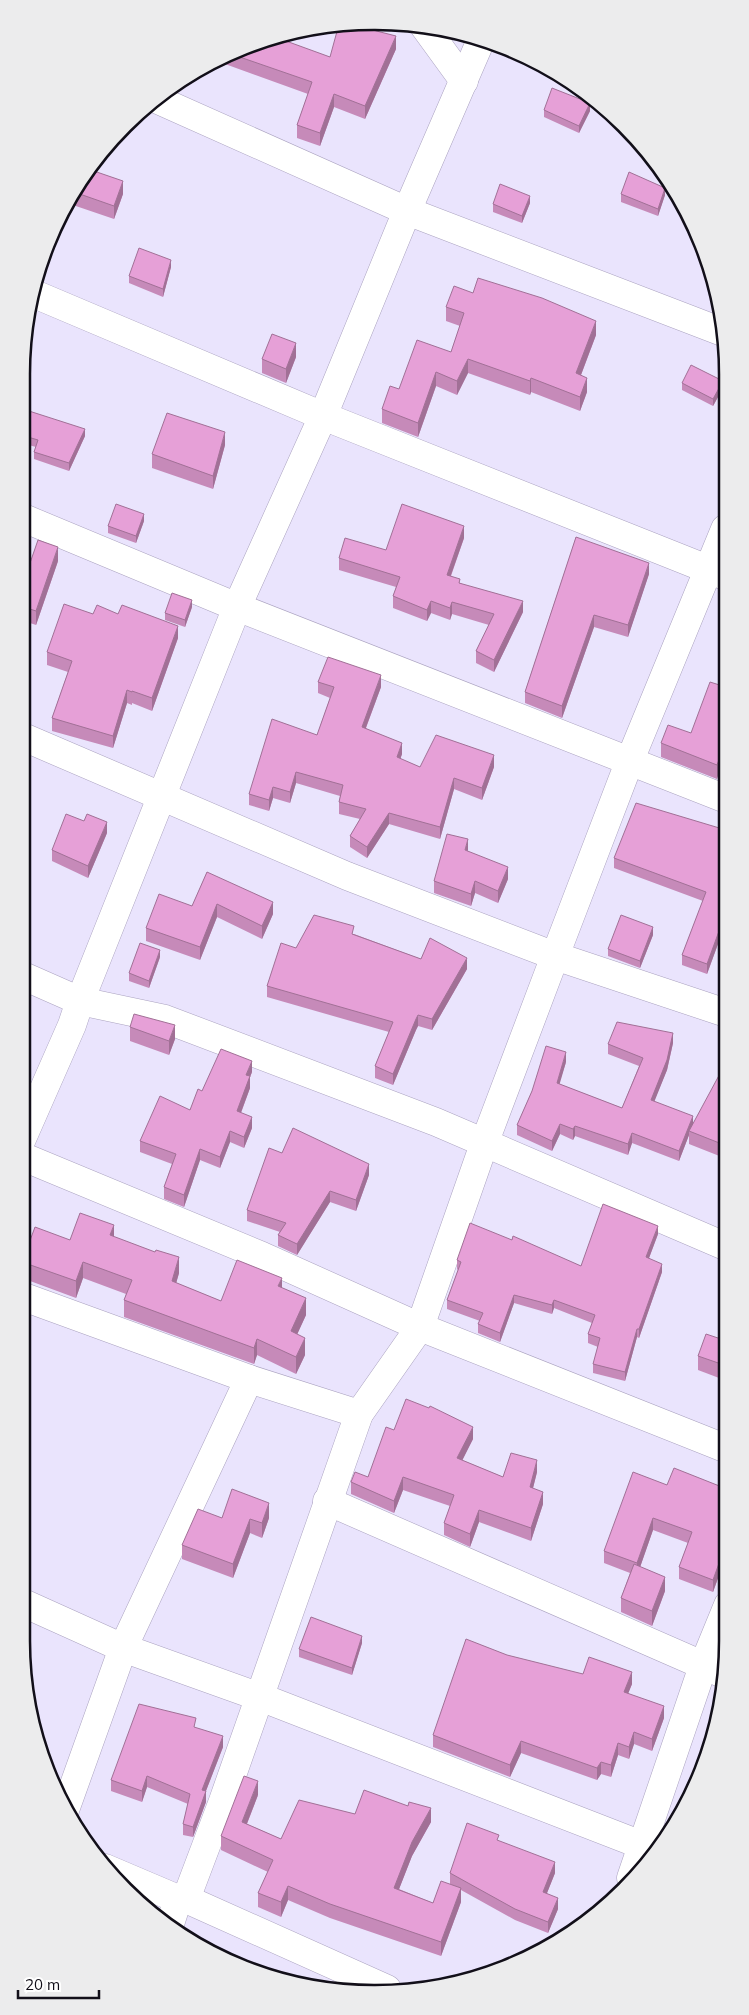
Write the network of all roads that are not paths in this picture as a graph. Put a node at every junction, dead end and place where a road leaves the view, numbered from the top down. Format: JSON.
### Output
{"nodes":[{"id":1,"x":431,"y":35,"type":"edge"},
{"id":2,"x":478,"y":46,"type":"edge"},
{"id":3,"x":464,"y":81,"type":"junction"},
{"id":4,"x":163,"y":102,"type":"edge"},
{"id":5,"x":407,"y":211,"type":"junction"},
{"id":6,"x":39,"y":296,"type":"edge"},
{"id":7,"x":716,"y":330,"type":"edge"},
{"id":8,"x":323,"y":416,"type":"junction"},
{"id":9,"x":30,"y":521,"type":"edge"},
{"id":10,"x":717,"y":572,"type":"edge"},
{"id":11,"x":237,"y":607,"type":"junction"},
{"id":12,"x":30,"y":740,"type":"edge"},
{"id":13,"x":630,"y":760,"type":"junction"},
{"id":14,"x":719,"y":796,"type":"edge"},
{"id":15,"x":162,"y":797,"type":"junction"},
{"id":16,"x":555,"y":956,"type":"junction"},
{"id":17,"x":30,"y":979,"type":"edge"},
{"id":18,"x":80,"y":1001,"type":"junction"},
{"id":19,"x":719,"y":1011,"type":"edge"},
{"id":20,"x":30,"y":1121,"type":"edge"},
{"id":21,"x":484,"y":1144,"type":"junction"},
{"id":22,"x":30,"y":1160,"type":"edge"},
{"id":23,"x":719,"y":1244,"type":"edge"},
{"id":24,"x":30,"y":1299,"type":"edge"},
{"id":25,"x":420,"y":1327,"type":"junction"},
{"id":26,"x":248,"y":1378,"type":"junction"},
{"id":27,"x":359,"y":1414,"type":"junction"},
{"id":28,"x":719,"y":1446,"type":"edge"},
{"id":29,"x":327,"y":1501,"type":"junction"},
{"id":30,"x":30,"y":1606,"type":"edge"},
{"id":31,"x":719,"y":1645,"type":"edge"},
{"id":32,"x":123,"y":1648,"type":"junction"},
{"id":33,"x":713,"y":1670,"type":"edge"},
{"id":34,"x":260,"y":1697,"type":"junction"},
{"id":35,"x":69,"y":1799,"type":"edge"},
{"id":36,"x":651,"y":1846,"type":"edge"},
{"id":37,"x":650,"y":1848,"type":"edge"},
{"id":38,"x":126,"y":1879,"type":"edge"},
{"id":39,"x":178,"y":1907,"type":"edge"},
{"id":40,"x":377,"y":1985,"type":"edge"}],
"edges":[{"from":1,"to":3,"type":"street"},
{"from":2,"to":3,"type":"street"},
{"from":3,"to":5,"type":"street"},
{"from":4,"to":5,"type":"street"},
{"from":5,"to":7,"type":"street"},
{"from":5,"to":8,"type":"street"},
{"from":6,"to":8,"type":"street"},
{"from":8,"to":10,"type":"street"},
{"from":8,"to":11,"type":"street"},
{"from":9,"to":11,"type":"street"},
{"from":10,"to":13,"type":"street"},
{"from":11,"to":13,"type":"street"},
{"from":11,"to":15,"type":"street"},
{"from":12,"to":15,"type":"street"},
{"from":13,"to":14,"type":"street"},
{"from":13,"to":16,"type":"street"},
{"from":15,"to":16,"type":"street"},
{"from":15,"to":18,"type":"street"},
{"from":16,"to":19,"type":"street"},
{"from":16,"to":21,"type":"street"},
{"from":17,"to":18,"type":"street"},
{"from":18,"to":20,"type":"street"},
{"from":18,"to":21,"type":"street"},
{"from":21,"to":23,"type":"street"},
{"from":21,"to":25,"type":"street"},
{"from":22,"to":25,"type":"street"},
{"from":24,"to":26,"type":"street"},
{"from":25,"to":27,"type":"street"},
{"from":25,"to":28,"type":"street"},
{"from":26,"to":27,"type":"street"},
{"from":26,"to":32,"type":"street"},
{"from":27,"to":29,"type":"street"},
{"from":29,"to":33,"type":"street"},
{"from":29,"to":34,"type":"street"},
{"from":30,"to":32,"type":"street"},
{"from":31,"to":33,"type":"street"},
{"from":32,"to":34,"type":"street"},
{"from":32,"to":35,"type":"street"},
{"from":33,"to":36,"type":"street"},
{"from":34,"to":37,"type":"street"},
{"from":34,"to":39,"type":"street"},
{"from":38,"to":39,"type":"street"},
{"from":39,"to":40,"type":"street"}]}
